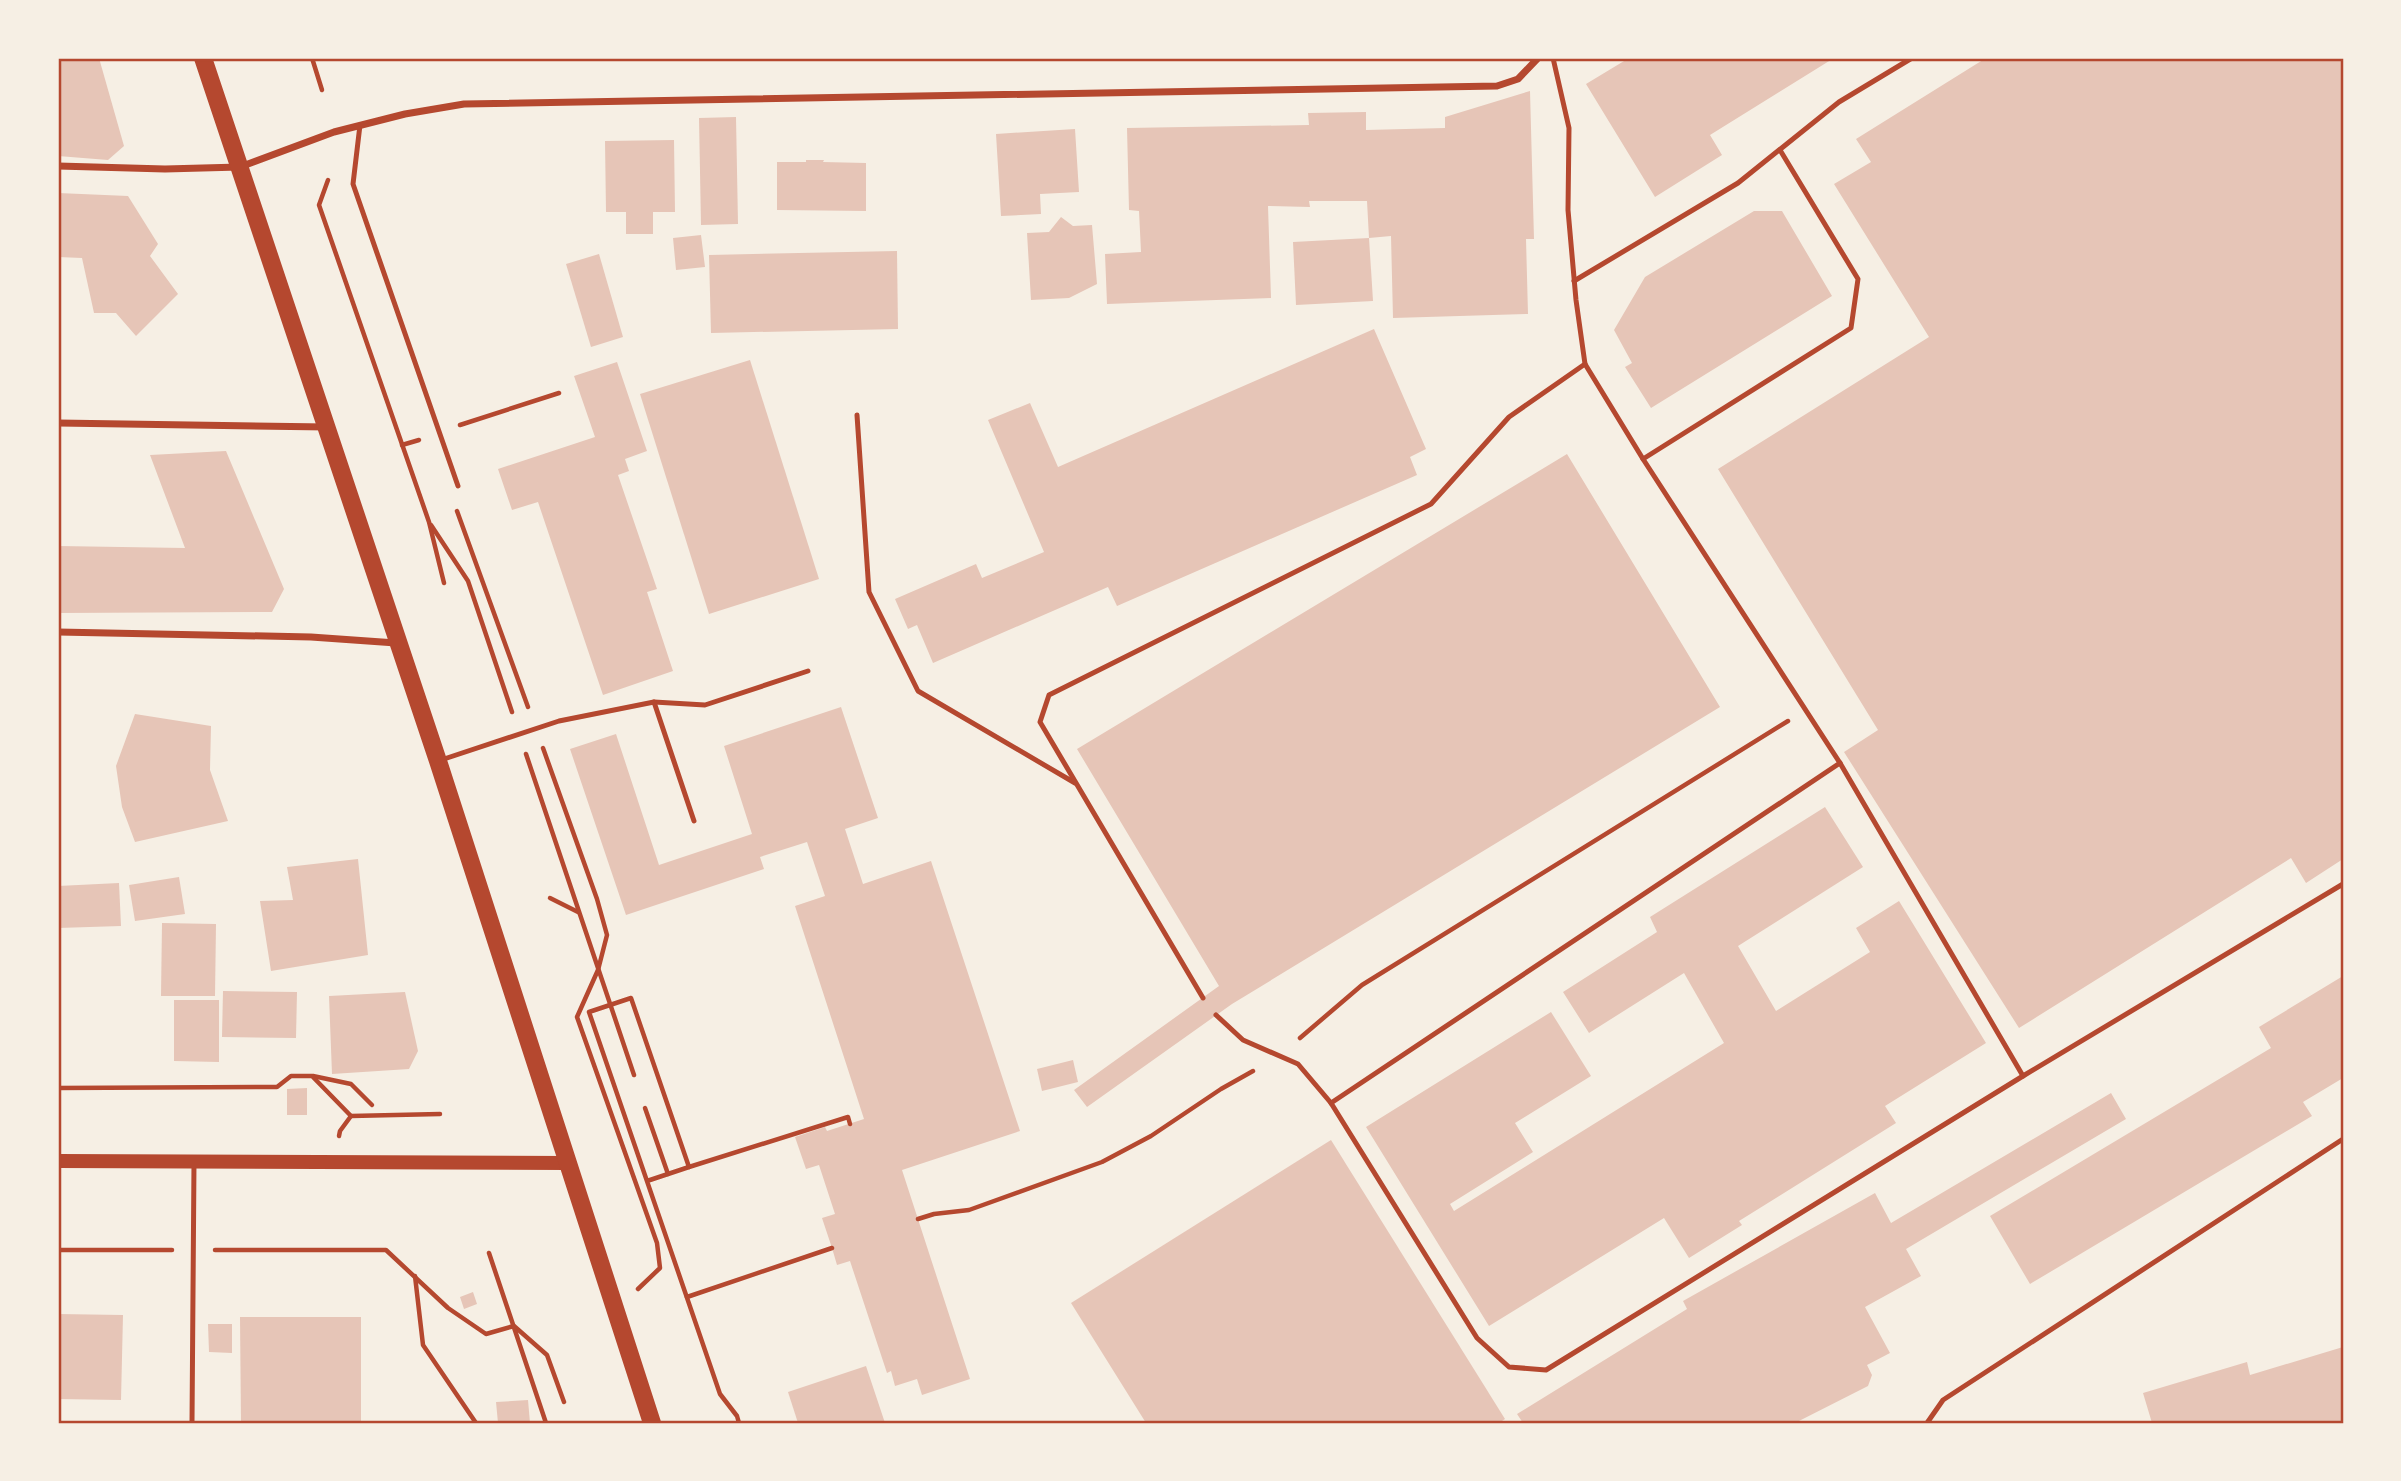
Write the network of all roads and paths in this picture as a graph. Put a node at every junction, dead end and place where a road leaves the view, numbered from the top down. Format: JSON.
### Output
{"nodes":[{"id":1,"x":203,"y":58,"type":"edge"},
{"id":2,"x":312,"y":58,"type":"edge"},
{"id":3,"x":1538,"y":58,"type":"edge"},
{"id":4,"x":1553,"y":58,"type":"edge"},
{"id":5,"x":1912,"y":58,"type":"edge"},
{"id":6,"x":322,"y":90,"type":"dead end"},
{"id":7,"x":360,"y":125,"type":"junction"},
{"id":8,"x":1780,"y":150,"type":"junction"},
{"id":9,"x":58,"y":166,"type":"edge"},
{"id":10,"x":240,"y":167,"type":"junction"},
{"id":11,"x":332,"y":170,"type":"dead end"},
{"id":12,"x":1574,"y":281,"type":"junction"},
{"id":13,"x":1585,"y":364,"type":"junction"},
{"id":14,"x":559,"y":393,"type":"dead end"},
{"id":15,"x":858,"y":415,"type":"dead end"},
{"id":16,"x":58,"y":422,"type":"edge"},
{"id":17,"x":465,"y":423,"type":"dead end"},
{"id":18,"x":327,"y":427,"type":"junction"},
{"id":19,"x":1643,"y":458,"type":"junction"},
{"id":20,"x":458,"y":486,"type":"dead end"},
{"id":21,"x":457,"y":511,"type":"dead end"},
{"id":22,"x":429,"y":522,"type":"junction"},
{"id":23,"x":444,"y":583,"type":"dead end"},
{"id":24,"x":58,"y":632,"type":"edge"},
{"id":25,"x":399,"y":643,"type":"junction"},
{"id":26,"x":808,"y":671,"type":"dead end"},
{"id":27,"x":654,"y":702,"type":"junction"},
{"id":28,"x":1806,"y":709,"type":"junction"},
{"id":29,"x":513,"y":715,"type":"dead end"},
{"id":30,"x":536,"y":728,"type":"junction"},
{"id":31,"x":438,"y":761,"type":"junction"},
{"id":32,"x":529,"y":764,"type":"dead end"},
{"id":33,"x":1840,"y":764,"type":"junction"},
{"id":34,"x":1077,"y":785,"type":"junction"},
{"id":35,"x":694,"y":821,"type":"dead end"},
{"id":36,"x":2343,"y":884,"type":"edge"},
{"id":37,"x":550,"y":898,"type":"dead end"},
{"id":38,"x":578,"y":913,"type":"junction"},
{"id":39,"x":598,"y":971,"type":"junction"},
{"id":40,"x":1203,"y":998,"type":"dead end"},
{"id":41,"x":610,"y":1005,"type":"junction"},
{"id":42,"x":1216,"y":1014,"type":"dead end"},
{"id":43,"x":1280,"y":1056,"type":"junction"},
{"id":44,"x":634,"y":1075,"type":"dead end"},
{"id":45,"x":312,"y":1076,"type":"junction"},
{"id":46,"x":2024,"y":1076,"type":"junction"},
{"id":47,"x":58,"y":1088,"type":"edge"},
{"id":48,"x":1331,"y":1103,"type":"junction"},
{"id":49,"x":372,"y":1105,"type":"dead end"},
{"id":50,"x":645,"y":1108,"type":"dead end"},
{"id":51,"x":440,"y":1114,"type":"dead end"},
{"id":52,"x":850,"y":1124,"type":"dead end"},
{"id":53,"x":2343,"y":1139,"type":"edge"},
{"id":54,"x":58,"y":1161,"type":"edge"},
{"id":55,"x":194,"y":1162,"type":"junction"},
{"id":56,"x":567,"y":1163,"type":"junction"},
{"id":57,"x":689,"y":1167,"type":"junction"},
{"id":58,"x":668,"y":1174,"type":"junction"},
{"id":59,"x":647,"y":1181,"type":"junction"},
{"id":60,"x":918,"y":1219,"type":"dead end"},
{"id":61,"x":832,"y":1248,"type":"dead end"},
{"id":62,"x":58,"y":1250,"type":"edge"},
{"id":63,"x":174,"y":1250,"type":"dead end"},
{"id":64,"x":214,"y":1250,"type":"dead end"},
{"id":65,"x":489,"y":1253,"type":"dead end"},
{"id":66,"x":414,"y":1275,"type":"junction"},
{"id":67,"x":687,"y":1297,"type":"junction"},
{"id":68,"x":615,"y":1311,"type":"junction"},
{"id":69,"x":514,"y":1326,"type":"junction"},
{"id":70,"x":564,"y":1402,"type":"dead end"},
{"id":71,"x":192,"y":1423,"type":"edge"},
{"id":72,"x":476,"y":1423,"type":"edge"},
{"id":73,"x":546,"y":1423,"type":"edge"},
{"id":74,"x":652,"y":1423,"type":"edge"},
{"id":75,"x":739,"y":1423,"type":"edge"},
{"id":76,"x":1927,"y":1423,"type":"edge"}],
"edges":[{"from":1,"to":10,"type":"main road"},
{"from":2,"to":6,"type":"path"},
{"from":3,"to":7,"type":"street"},
{"from":4,"to":12,"type":"lane"},
{"from":5,"to":8,"type":"lane"},
{"from":7,"to":10,"type":"street"},
{"from":7,"to":20,"type":"lane"},
{"from":8,"to":12,"type":"lane"},
{"from":8,"to":19,"type":"lane"},
{"from":9,"to":10,"type":"street"},
{"from":10,"to":18,"type":"main road"},
{"from":11,"to":22,"type":"path"},
{"from":12,"to":13,"type":"lane"},
{"from":13,"to":19,"type":"lane"},
{"from":13,"to":34,"type":"lane"},
{"from":14,"to":17,"type":"path"},
{"from":15,"to":34,"type":"lane"},
{"from":16,"to":18,"type":"street"},
{"from":18,"to":25,"type":"main road"},
{"from":19,"to":28,"type":"lane"},
{"from":21,"to":30,"type":"path"},
{"from":22,"to":23,"type":"path"},
{"from":22,"to":29,"type":"path"},
{"from":24,"to":25,"type":"street"},
{"from":25,"to":31,"type":"main road"},
{"from":26,"to":27,"type":"lane"},
{"from":27,"to":30,"type":"lane"},
{"from":27,"to":35,"type":"lane"},
{"from":28,"to":33,"type":"lane"},
{"from":28,"to":43,"type":"path"},
{"from":30,"to":31,"type":"lane"},
{"from":30,"to":39,"type":"path"},
{"from":31,"to":56,"type":"main road"},
{"from":32,"to":38,"type":"path"},
{"from":33,"to":46,"type":"lane"},
{"from":33,"to":48,"type":"lane"},
{"from":34,"to":40,"type":"lane"},
{"from":36,"to":46,"type":"lane"},
{"from":37,"to":38,"type":"path"},
{"from":38,"to":39,"type":"path"},
{"from":39,"to":41,"type":"path"},
{"from":39,"to":68,"type":"path"},
{"from":41,"to":44,"type":"path"},
{"from":41,"to":57,"type":"path"},
{"from":41,"to":59,"type":"path"},
{"from":42,"to":43,"type":"lane"},
{"from":43,"to":48,"type":"lane"},
{"from":43,"to":60,"type":"path"},
{"from":45,"to":47,"type":"path"},
{"from":45,"to":49,"type":"path"},
{"from":45,"to":51,"type":"path"},
{"from":46,"to":48,"type":"lane"},
{"from":50,"to":58,"type":"path"},
{"from":52,"to":57,"type":"path"},
{"from":53,"to":76,"type":"lane"},
{"from":54,"to":55,"type":"main road"},
{"from":55,"to":56,"type":"main road"},
{"from":55,"to":71,"type":"lane"},
{"from":56,"to":68,"type":"main road"},
{"from":57,"to":58,"type":"path"},
{"from":58,"to":59,"type":"path"},
{"from":59,"to":67,"type":"path"},
{"from":61,"to":67,"type":"path"},
{"from":62,"to":63,"type":"path"},
{"from":64,"to":66,"type":"path"},
{"from":65,"to":69,"type":"path"},
{"from":66,"to":69,"type":"path"},
{"from":66,"to":72,"type":"path"},
{"from":67,"to":75,"type":"path"},
{"from":68,"to":74,"type":"main road"},
{"from":69,"to":70,"type":"path"},
{"from":69,"to":73,"type":"path"}]}
